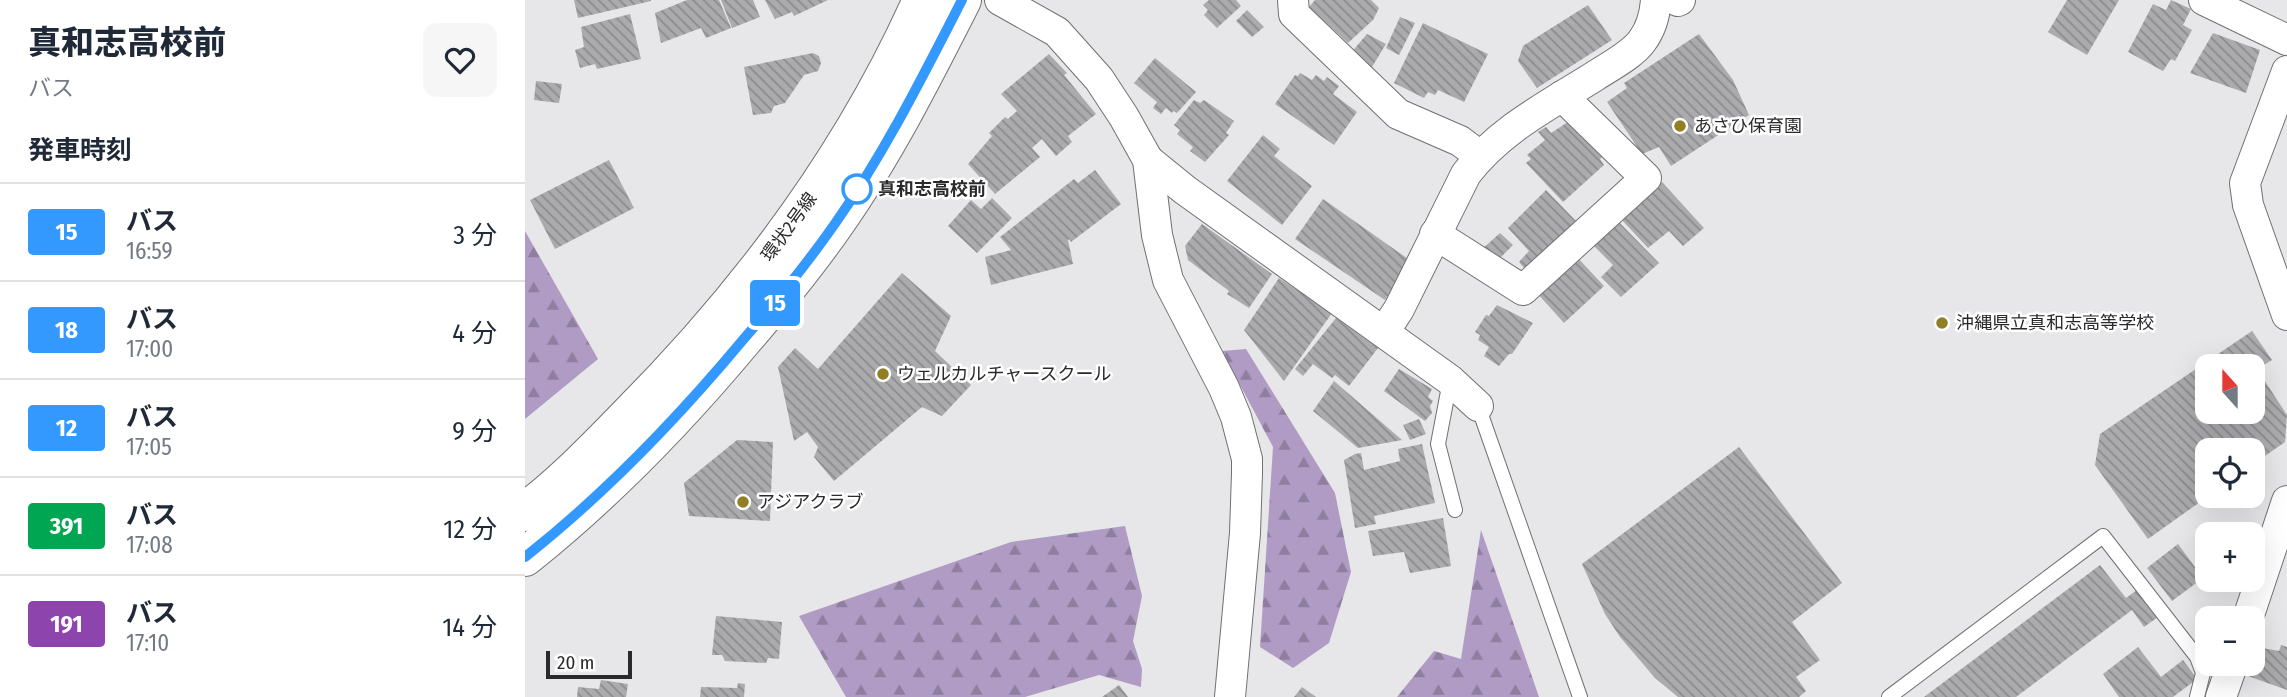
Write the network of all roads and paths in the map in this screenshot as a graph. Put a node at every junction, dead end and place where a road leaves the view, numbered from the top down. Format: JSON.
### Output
{"nodes":[{"id":1,"x":922,"y":0,"type":"edge"},
{"id":2,"x":962,"y":0,"type":"edge"},
{"id":3,"x":1001,"y":0,"type":"edge"},
{"id":4,"x":1293,"y":0,"type":"edge"},
{"id":5,"x":1671,"y":0,"type":"edge"},
{"id":6,"x":2204,"y":0,"type":"edge"},
{"id":7,"x":2287,"y":40,"type":"edge"},
{"id":8,"x":2287,"y":71,"type":"edge"},
{"id":9,"x":1562,"y":96,"type":"junction"},
{"id":10,"x":1480,"y":156,"type":"junction"},
{"id":11,"x":1148,"y":160,"type":"junction"},
{"id":12,"x":1434,"y":234,"type":"junction"},
{"id":13,"x":2281,"y":283,"type":"edge"},
{"id":14,"x":2287,"y":315,"type":"edge"},
{"id":15,"x":1384,"y":332,"type":"junction"},
{"id":16,"x":1450,"y":380,"type":"junction"},
{"id":17,"x":1478,"y":406,"type":"joint"},
{"id":18,"x":2287,"y":501,"type":"edge"},
{"id":19,"x":1455,"y":510,"type":"dead end"},
{"id":20,"x":525,"y":512,"type":"edge"},
{"id":21,"x":525,"y":557,"type":"edge"},
{"id":22,"x":2252,"y":606,"type":"edge"},
{"id":23,"x":2228,"y":676,"type":"edge"},
{"id":24,"x":1230,"y":697,"type":"edge"},
{"id":25,"x":1580,"y":697,"type":"edge"},
{"id":26,"x":1889,"y":697,"type":"edge"},
{"id":27,"x":2197,"y":697,"type":"edge"},
{"id":28,"x":2221,"y":697,"type":"edge"}],
"edges":[{"from":1,"to":20,"type":"main road","name":"環状2号線"},
{"from":2,"to":21,"type":"main road","name":"環状2号線"},
{"from":3,"to":11,"type":"street"},
{"from":4,"to":10,"type":"street"},
{"from":5,"to":9,"type":"street"},
{"from":6,"to":7,"type":"street"},
{"from":8,"to":13,"type":"street"},
{"from":9,"to":10,"type":"street"},
{"from":9,"to":12,"type":"street"},
{"from":10,"to":12,"type":"street"},
{"from":11,"to":15,"type":"street"},
{"from":11,"to":24,"type":"street"},
{"from":12,"to":15,"type":"street"},
{"from":13,"to":14,"type":"street"},
{"from":15,"to":16,"type":"street"},
{"from":16,"to":17,"type":"street"},
{"from":16,"to":19,"type":"lane"},
{"from":17,"to":25,"type":"lane"},
{"from":18,"to":22,"type":"street"},
{"from":23,"to":28,"type":"street"},
{"from":26,"to":27,"type":"lane"}]}
